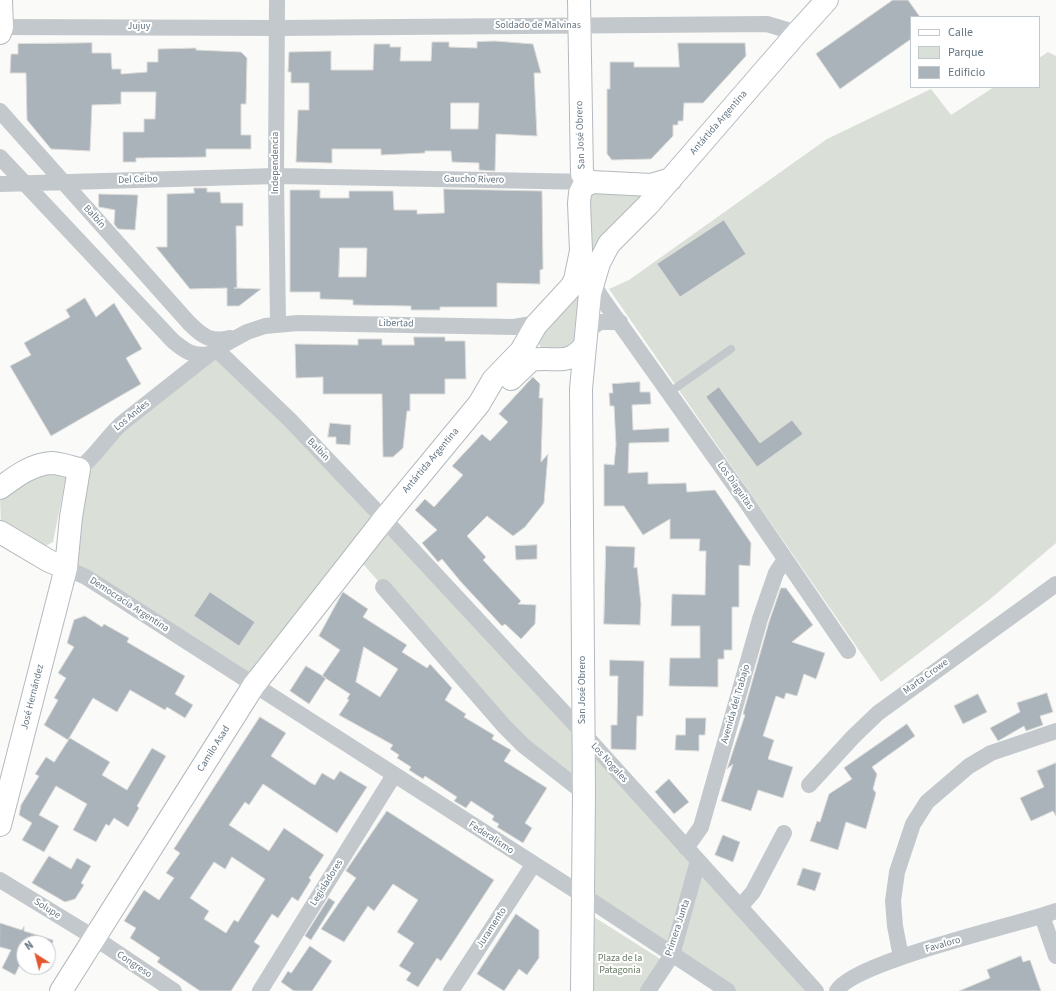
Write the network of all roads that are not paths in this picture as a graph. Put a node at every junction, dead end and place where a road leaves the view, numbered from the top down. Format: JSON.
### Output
{"nodes":[{"id":1,"x":1,"y":0,"type":"edge"},
{"id":2,"x":277,"y":0,"type":"edge"},
{"id":3,"x":579,"y":0,"type":"edge"},
{"id":4,"x":827,"y":0,"type":"edge"},
{"id":5,"x":579,"y":26,"type":"junction"},
{"id":6,"x":278,"y":28,"type":"junction"},
{"id":7,"x":1,"y":29,"type":"edge"},
{"id":8,"x":797,"y":33,"type":"junction"},
{"id":9,"x":0,"y":110,"type":"edge"},
{"id":10,"x":0,"y":157,"type":"edge"},
{"id":11,"x":276,"y":176,"type":"junction"},
{"id":12,"x":670,"y":179,"type":"joint"},
{"id":13,"x":63,"y":182,"type":"junction"},
{"id":14,"x":592,"y":182,"type":"junction"},
{"id":15,"x":0,"y":184,"type":"edge"},
{"id":16,"x":26,"y":184,"type":"junction"},
{"id":17,"x":645,"y":195,"type":"junction"},
{"id":18,"x":593,"y":283,"type":"junction"},
{"id":19,"x":620,"y":322,"type":"junction"},
{"id":20,"x":188,"y":323,"type":"junction"},
{"id":21,"x":278,"y":325,"type":"junction"},
{"id":22,"x":522,"y":333,"type":"junction"},
{"id":23,"x":240,"y":336,"type":"junction"},
{"id":24,"x":586,"y":338,"type":"junction"},
{"id":25,"x":173,"y":341,"type":"junction"},
{"id":26,"x":731,"y":349,"type":"dead end"},
{"id":27,"x":204,"y":357,"type":"junction"},
{"id":28,"x":550,"y":359,"type":"junction"},
{"id":29,"x":178,"y":380,"type":"junction"},
{"id":30,"x":581,"y":389,"type":"junction"},
{"id":31,"x":670,"y":392,"type":"junction"},
{"id":32,"x":479,"y":404,"type":"junction"},
{"id":33,"x":79,"y":469,"type":"junction"},
{"id":34,"x":6,"y":479,"type":"edge"},
{"id":35,"x":384,"y":519,"type":"junction"},
{"id":36,"x":0,"y":532,"type":"edge"},
{"id":37,"x":785,"y":559,"type":"junction"},
{"id":38,"x":66,"y":568,"type":"junction"},
{"id":39,"x":1056,"y":584,"type":"edge"},
{"id":40,"x":383,"y":587,"type":"dead end"},
{"id":41,"x":848,"y":651,"type":"dead end"},
{"id":42,"x":254,"y":685,"type":"junction"},
{"id":43,"x":1056,"y":731,"type":"edge"},
{"id":44,"x":583,"y":733,"type":"junction"},
{"id":45,"x":394,"y":775,"type":"junction"},
{"id":46,"x":809,"y":785,"type":"dead end"},
{"id":47,"x":584,"y":793,"type":"junction"},
{"id":48,"x":0,"y":825,"type":"edge"},
{"id":49,"x":784,"y":833,"type":"dead end"},
{"id":50,"x":686,"y":848,"type":"junction"},
{"id":51,"x":698,"y":861,"type":"junction"},
{"id":52,"x":533,"y":864,"type":"junction"},
{"id":53,"x":0,"y":880,"type":"edge"},
{"id":54,"x":584,"y":896,"type":"junction"},
{"id":55,"x":740,"y":907,"type":"junction"},
{"id":56,"x":1049,"y":914,"type":"edge"},
{"id":57,"x":94,"y":938,"type":"junction"},
{"id":58,"x":672,"y":955,"type":"junction"},
{"id":59,"x":1056,"y":956,"type":"edge"},
{"id":60,"x":901,"y":957,"type":"junction"},
{"id":61,"x":60,"y":991,"type":"edge"},
{"id":62,"x":174,"y":991,"type":"edge"},
{"id":63,"x":260,"y":991,"type":"edge"},
{"id":64,"x":451,"y":991,"type":"edge"},
{"id":65,"x":582,"y":991,"type":"edge"},
{"id":66,"x":648,"y":991,"type":"edge"},
{"id":67,"x":728,"y":991,"type":"edge"},
{"id":68,"x":816,"y":991,"type":"edge"},
{"id":69,"x":837,"y":991,"type":"edge"}],
"edges":[{"from":1,"to":7,"type":"street"},
{"from":2,"to":6,"type":"street","name":"Independencia"},
{"from":3,"to":5,"type":"street","name":"San José Obrero"},
{"from":4,"to":8,"type":"street","name":"Antártida Argentina"},
{"from":5,"to":6,"type":"street","name":"Soldado de Malvinas"},
{"from":5,"to":8,"type":"street","name":"Soldado de Malvinas"},
{"from":5,"to":14,"type":"street","name":"San José Obrero"},
{"from":6,"to":7,"type":"street","name":"Jujuy"},
{"from":6,"to":11,"type":"street","name":"Independencia"},
{"from":8,"to":12,"type":"street","name":"Antártida Argentina"},
{"from":9,"to":13,"type":"street","name":"Balbín"},
{"from":10,"to":16,"type":"street"},
{"from":11,"to":13,"type":"street","name":"Del Ceibo"},
{"from":11,"to":14,"type":"street","name":"Gaucho Rivero"},
{"from":11,"to":21,"type":"street","name":"Independencia"},
{"from":12,"to":17,"type":"street","name":"Gaucho Rivero"},
{"from":13,"to":16,"type":"street","name":"Del Ceibo"},
{"from":13,"to":20,"type":"street","name":"Balbín"},
{"from":14,"to":17,"type":"street","name":"Gaucho Rivero"},
{"from":14,"to":22,"type":"street","name":"San José Obrero"},
{"from":15,"to":16,"type":"street","name":"Del Ceibo"},
{"from":16,"to":25,"type":"street"},
{"from":17,"to":18,"type":"street","name":"San José Obrero"},
{"from":18,"to":19,"type":"street","name":"Los Diaguitas"},
{"from":18,"to":24,"type":"street","name":"San José Obrero"},
{"from":19,"to":24,"type":"street"},
{"from":19,"to":31,"type":"street","name":"Los Diaguitas"},
{"from":20,"to":23,"type":"street"},
{"from":20,"to":27,"type":"street"},
{"from":21,"to":22,"type":"street","name":"Libertad"},
{"from":21,"to":23,"type":"street","name":"Los Andes"},
{"from":22,"to":28,"type":"street"},
{"from":22,"to":32,"type":"street","name":"Antártida Argentina"},
{"from":23,"to":27,"type":"street","name":"Los Andes"},
{"from":24,"to":28,"type":"street","name":"Antártida Argentina"},
{"from":24,"to":30,"type":"street","name":"San José Obrero"},
{"from":25,"to":27,"type":"street","name":"Balbín"},
{"from":25,"to":29,"type":"street"},
{"from":26,"to":31,"type":"lane"},
{"from":27,"to":29,"type":"street","name":"Los Andes"},
{"from":27,"to":35,"type":"street","name":"Balbín"},
{"from":28,"to":30,"type":"street","name":"San José Obrero"},
{"from":28,"to":32,"type":"street","name":"Antártida Argentina"},
{"from":29,"to":33,"type":"street","name":"Los Andes"},
{"from":30,"to":44,"type":"street","name":"San José Obrero"},
{"from":31,"to":37,"type":"street","name":"Los Diaguitas"},
{"from":32,"to":35,"type":"street","name":"Antártida Argentina"},
{"from":33,"to":34,"type":"street"},
{"from":33,"to":38,"type":"street"},
{"from":35,"to":42,"type":"street","name":"Camilo Asad"},
{"from":35,"to":44,"type":"street","name":"Los Nogales"},
{"from":36,"to":38,"type":"street","name":"Democracia Argentina"},
{"from":37,"to":41,"type":"street","name":"Los Diaguitas"},
{"from":37,"to":50,"type":"street","name":"Avenida del Trabajo"},
{"from":38,"to":42,"type":"street","name":"Democracia Argentina"},
{"from":38,"to":48,"type":"street","name":"José Hernández"},
{"from":39,"to":46,"type":"street","name":"Marta Crowe"},
{"from":40,"to":47,"type":"street"},
{"from":42,"to":45,"type":"street","name":"Federalismo"},
{"from":42,"to":57,"type":"street","name":"Camilo Asad"},
{"from":43,"to":60,"type":"street"},
{"from":44,"to":47,"type":"street","name":"San José Obrero"},
{"from":44,"to":50,"type":"street","name":"Los Nogales"},
{"from":45,"to":52,"type":"street","name":"Federalismo"},
{"from":45,"to":63,"type":"street","name":"Legisladores"},
{"from":47,"to":54,"type":"street","name":"San José Obrero"},
{"from":49,"to":55,"type":"street"},
{"from":50,"to":51,"type":"street","name":"Los Nogales"},
{"from":51,"to":55,"type":"street","name":"Los Nogales"},
{"from":51,"to":58,"type":"street","name":"Primera Junta"},
{"from":52,"to":54,"type":"street","name":"Federalismo"},
{"from":52,"to":64,"type":"street","name":"Juramento"},
{"from":53,"to":57,"type":"street","name":"Solupe"},
{"from":54,"to":58,"type":"street","name":"Federalismo"},
{"from":54,"to":65,"type":"street","name":"San José Obrero"},
{"from":55,"to":68,"type":"street","name":"Los Nogales"},
{"from":56,"to":59,"type":"street"},
{"from":56,"to":60,"type":"street","name":"Favaloro"},
{"from":57,"to":61,"type":"street","name":"Camilo Asad"},
{"from":57,"to":62,"type":"street","name":"Congreso"},
{"from":58,"to":66,"type":"street","name":"Primera Junta"},
{"from":58,"to":67,"type":"street","name":"Federalismo"},
{"from":60,"to":69,"type":"street","name":"Favaloro"}]}
